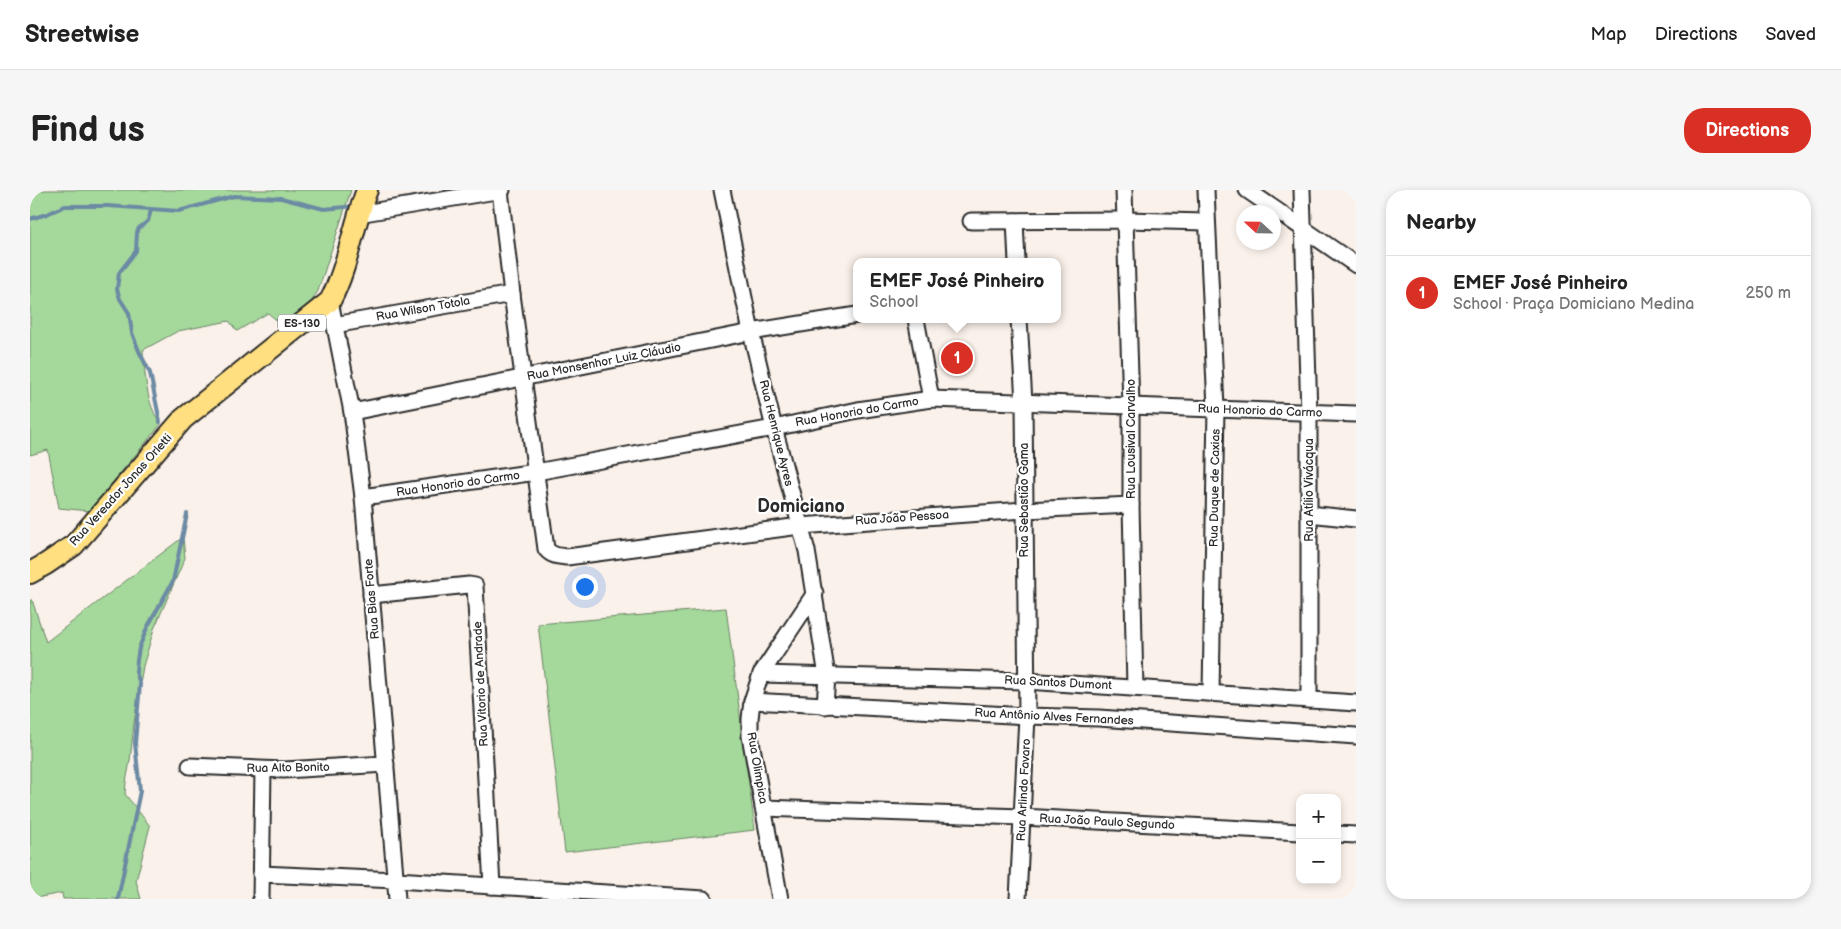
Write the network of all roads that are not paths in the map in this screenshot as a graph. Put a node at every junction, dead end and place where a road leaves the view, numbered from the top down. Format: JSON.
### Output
{"nodes":[{"id":1,"x":367,"y":190,"type":"edge"},
{"id":2,"x":501,"y":190,"type":"edge"},
{"id":3,"x":722,"y":190,"type":"edge"},
{"id":4,"x":1124,"y":190,"type":"edge"},
{"id":5,"x":1206,"y":190,"type":"edge"},
{"id":6,"x":1247,"y":190,"type":"edge"},
{"id":7,"x":1302,"y":190,"type":"edge"},
{"id":8,"x":358,"y":214,"type":"junction"},
{"id":9,"x":1125,"y":220,"type":"junction"},
{"id":10,"x":971,"y":221,"type":"dead end"},
{"id":11,"x":1016,"y":221,"type":"junction"},
{"id":12,"x":1206,"y":222,"type":"junction"},
{"id":13,"x":1303,"y":229,"type":"junction"},
{"id":14,"x":1017,"y":258,"type":"edge"},
{"id":15,"x":1356,"y":265,"type":"edge"},
{"id":16,"x":512,"y":294,"type":"junction"},
{"id":17,"x":330,"y":301,"type":"junction"},
{"id":18,"x":853,"y":316,"type":"edge"},
{"id":19,"x":917,"y":323,"type":"edge"},
{"id":20,"x":1020,"y":323,"type":"edge"},
{"id":21,"x":334,"y":325,"type":"junction"},
{"id":22,"x":751,"y":332,"type":"junction"},
{"id":23,"x":523,"y":378,"type":"junction"},
{"id":24,"x":932,"y":400,"type":"junction"},
{"id":25,"x":1024,"y":402,"type":"junction"},
{"id":26,"x":1132,"y":406,"type":"junction"},
{"id":27,"x":1216,"y":408,"type":"junction"},
{"id":28,"x":352,"y":412,"type":"junction"},
{"id":29,"x":1309,"y":413,"type":"junction"},
{"id":30,"x":1356,"y":414,"type":"edge"},
{"id":31,"x":774,"y":428,"type":"junction"},
{"id":32,"x":536,"y":472,"type":"junction"},
{"id":33,"x":363,"y":498,"type":"junction"},
{"id":34,"x":1131,"y":504,"type":"junction"},
{"id":35,"x":1025,"y":510,"type":"junction"},
{"id":36,"x":1310,"y":514,"type":"junction"},
{"id":37,"x":1356,"y":519,"type":"edge"},
{"id":38,"x":800,"y":526,"type":"junction"},
{"id":39,"x":30,"y":573,"type":"edge"},
{"id":40,"x":815,"y":594,"type":"junction"},
{"id":41,"x":372,"y":595,"type":"junction"},
{"id":42,"x":760,"y":674,"type":"junction"},
{"id":43,"x":827,"y":676,"type":"junction"},
{"id":44,"x":1026,"y":681,"type":"junction"},
{"id":45,"x":1135,"y":688,"type":"junction"},
{"id":46,"x":1212,"y":693,"type":"junction"},
{"id":47,"x":1309,"y":700,"type":"junction"},
{"id":48,"x":752,"y":701,"type":"junction"},
{"id":49,"x":1356,"y":703,"type":"edge"},
{"id":50,"x":825,"y":706,"type":"junction"},
{"id":51,"x":1027,"y":716,"type":"junction"},
{"id":52,"x":1356,"y":736,"type":"edge"},
{"id":53,"x":386,"y":764,"type":"junction"},
{"id":54,"x":190,"y":766,"type":"dead end"},
{"id":55,"x":264,"y":770,"type":"junction"},
{"id":56,"x":764,"y":808,"type":"junction"},
{"id":57,"x":1022,"y":818,"type":"junction"},
{"id":58,"x":1296,"y":832,"type":"edge"},
{"id":59,"x":1341,"y":834,"type":"edge"},
{"id":60,"x":1356,"y":835,"type":"edge"},
{"id":61,"x":261,"y":874,"type":"junction"},
{"id":62,"x":396,"y":880,"type":"junction"},
{"id":63,"x":492,"y":886,"type":"junction"},
{"id":64,"x":261,"y":899,"type":"edge"},
{"id":65,"x":397,"y":899,"type":"edge"},
{"id":66,"x":704,"y":899,"type":"edge"},
{"id":67,"x":780,"y":899,"type":"edge"},
{"id":68,"x":1018,"y":899,"type":"edge"}],
"edges":[{"from":1,"to":8,"type":"main road","number":"ES-130"},
{"from":2,"to":8,"type":"street"},
{"from":2,"to":16,"type":"street"},
{"from":3,"to":22,"type":"street","name":"Rua Henrique Ayres"},
{"from":4,"to":9,"type":"street","name":"Rua Lousival Carvalho"},
{"from":5,"to":12,"type":"street","name":"Rua Duque de Caxias"},
{"from":6,"to":13,"type":"street"},
{"from":7,"to":13,"type":"street","name":"Rua Atílio Vivácqua"},
{"from":8,"to":17,"type":"main road","number":"ES-130"},
{"from":9,"to":11,"type":"street"},
{"from":9,"to":12,"type":"street"},
{"from":9,"to":26,"type":"street","name":"Rua Lousival Carvalho"},
{"from":10,"to":11,"type":"street"},
{"from":11,"to":14,"type":"street"},
{"from":12,"to":27,"type":"street","name":"Rua Duque de Caxias"},
{"from":13,"to":15,"type":"street"},
{"from":13,"to":29,"type":"street","name":"Rua Atílio Vivácqua"},
{"from":16,"to":21,"type":"street","name":"Rua Wilson Totola"},
{"from":16,"to":23,"type":"street"},
{"from":17,"to":21,"type":"street","name":"Rua Bias Forte"},
{"from":17,"to":39,"type":"main road","name":"Rua Vereador Jonas Orletti","number":"ES-130"},
{"from":18,"to":22,"type":"street","name":"Rua Monsenhor Luiz Cláudio"},
{"from":19,"to":24,"type":"street"},
{"from":20,"to":25,"type":"street","name":"Rua Sebastião Gama"},
{"from":21,"to":28,"type":"street","name":"Rua Bias Forte"},
{"from":22,"to":23,"type":"street","name":"Rua Monsenhor Luiz Cláudio"},
{"from":22,"to":31,"type":"street","name":"Rua Henrique Ayres"},
{"from":23,"to":28,"type":"street","name":"Rua Monsenhor Luiz Cláudio"},
{"from":23,"to":32,"type":"street"},
{"from":24,"to":25,"type":"street","name":"Rua Honorio do Carmo"},
{"from":24,"to":31,"type":"street","name":"Rua Honorio do Carmo"},
{"from":25,"to":26,"type":"street","name":"Rua Honorio do Carmo"},
{"from":25,"to":35,"type":"street","name":"Rua Sebastião Gama"},
{"from":26,"to":27,"type":"street","name":"Rua Honorio do Carmo"},
{"from":26,"to":34,"type":"street","name":"Rua Lousival Carvalho"},
{"from":27,"to":29,"type":"street","name":"Rua Honorio do Carmo"},
{"from":27,"to":46,"type":"street","name":"Rua Duque de Caxias"},
{"from":28,"to":33,"type":"street","name":"Rua Bias Forte"},
{"from":29,"to":30,"type":"street","name":"Rua Honorio do Carmo"},
{"from":29,"to":36,"type":"street","name":"Rua Atílio Vivácqua"},
{"from":31,"to":32,"type":"street","name":"Rua Honorio do Carmo"},
{"from":31,"to":38,"type":"street","name":"Rua Henrique Ayres"},
{"from":32,"to":33,"type":"street","name":"Rua Honorio do Carmo"},
{"from":32,"to":38,"type":"street","name":"Rua João Pessoa"},
{"from":33,"to":41,"type":"street","name":"Rua Bias Forte"},
{"from":34,"to":35,"type":"street","name":"Rua João Pessoa"},
{"from":34,"to":45,"type":"street","name":"Rua Lousival Carvalho"},
{"from":35,"to":38,"type":"street","name":"Rua João Pessoa"},
{"from":35,"to":44,"type":"street","name":"Rua Sebastião Gama"},
{"from":36,"to":37,"type":"street"},
{"from":36,"to":47,"type":"street","name":"Rua Atílio Vivácqua"},
{"from":38,"to":40,"type":"street","name":"Rua Henrique Ayres"},
{"from":40,"to":42,"type":"street","name":"Rua Olimpica"},
{"from":40,"to":43,"type":"street","name":"Rua Henrique Ayres"},
{"from":41,"to":53,"type":"street","name":"Rua Bias Forte"},
{"from":41,"to":63,"type":"street","name":"Rua Vitorio de Andrade"},
{"from":42,"to":43,"type":"street","name":"Rua Santos Dumont"},
{"from":42,"to":48,"type":"street","name":"Rua Olimpica"},
{"from":43,"to":44,"type":"street","name":"Rua Santos Dumont"},
{"from":43,"to":50,"type":"street","name":"Rua Henrique Ayres"},
{"from":44,"to":45,"type":"street","name":"Rua Santos Dumont"},
{"from":44,"to":51,"type":"street","name":"Rua Arlindo Favaro"},
{"from":45,"to":46,"type":"street","name":"Rua Santos Dumont"},
{"from":46,"to":47,"type":"street","name":"Rua Santos Dumont"},
{"from":47,"to":49,"type":"street","name":"Rua Santos Dumont"},
{"from":48,"to":50,"type":"street","name":"Rua Antônio Alves Fernandes"},
{"from":48,"to":56,"type":"street","name":"Rua Olimpica"},
{"from":50,"to":51,"type":"street","name":"Rua Antônio Alves Fernandes"},
{"from":51,"to":52,"type":"street","name":"Rua Antônio Alves Fernandes"},
{"from":51,"to":57,"type":"street","name":"Rua Arlindo Favaro"},
{"from":53,"to":55,"type":"street","name":"Rua Alto Bonito"},
{"from":53,"to":62,"type":"street","name":"Rua Bias Forte"},
{"from":54,"to":55,"type":"street","name":"Rua Alto Bonito"},
{"from":55,"to":61,"type":"street"},
{"from":56,"to":57,"type":"street","name":"Rua João Paulo Segundo"},
{"from":56,"to":67,"type":"street","name":"Rua Olimpica"},
{"from":57,"to":58,"type":"street","name":"Rua João Paulo Segundo"},
{"from":57,"to":68,"type":"street","name":"Rua Arlindo Favaro"},
{"from":59,"to":60,"type":"street"},
{"from":61,"to":62,"type":"street"},
{"from":61,"to":64,"type":"street"},
{"from":62,"to":63,"type":"street"},
{"from":62,"to":65,"type":"street","name":"Rua Bias Forte"},
{"from":63,"to":66,"type":"street"}]}
